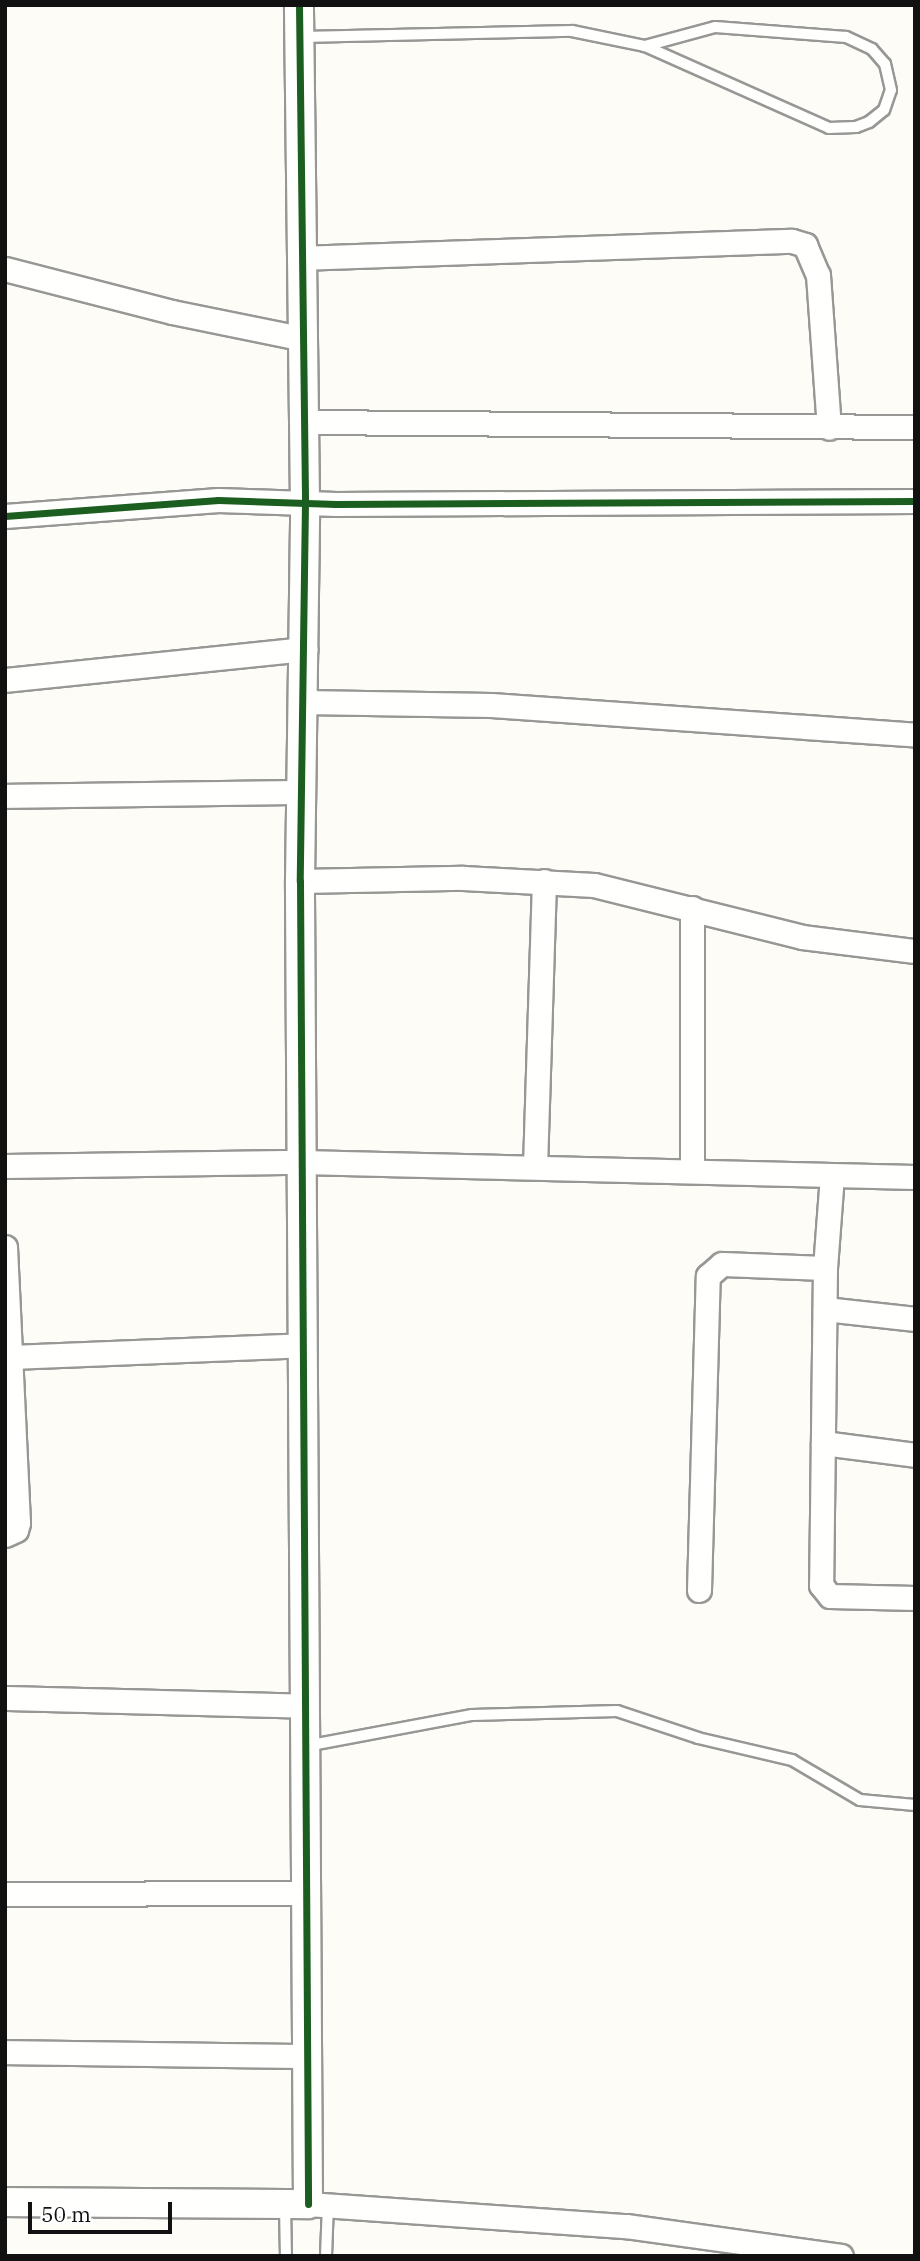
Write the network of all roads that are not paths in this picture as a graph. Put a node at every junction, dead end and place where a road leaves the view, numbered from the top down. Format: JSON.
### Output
{"nodes":[{"id":1,"x":299,"y":5,"type":"edge"},
{"id":2,"x":298,"y":37,"type":"junction"},
{"id":3,"x":645,"y":46,"type":"junction"},
{"id":4,"x":299,"y":258,"type":"junction"},
{"id":5,"x":5,"y":269,"type":"edge"},
{"id":6,"x":300,"y":338,"type":"junction"},
{"id":7,"x":304,"y":422,"type":"junction"},
{"id":8,"x":915,"y":427,"type":"edge"},
{"id":9,"x":829,"y":428,"type":"junction"},
{"id":10,"x":915,"y":500,"type":"edge"},
{"id":11,"x":305,"y":502,"type":"junction"},
{"id":12,"x":5,"y":516,"type":"edge"},
{"id":13,"x":304,"y":649,"type":"junction"},
{"id":14,"x":5,"y":680,"type":"edge"},
{"id":15,"x":303,"y":702,"type":"junction"},
{"id":16,"x":915,"y":735,"type":"edge"},
{"id":17,"x":302,"y":792,"type":"junction"},
{"id":18,"x":5,"y":796,"type":"edge"},
{"id":19,"x":300,"y":881,"type":"junction"},
{"id":20,"x":544,"y":881,"type":"junction"},
{"id":21,"x":692,"y":908,"type":"junction"},
{"id":22,"x":915,"y":951,"type":"edge"},
{"id":23,"x":302,"y":1162,"type":"junction"},
{"id":24,"x":5,"y":1166,"type":"edge"},
{"id":25,"x":535,"y":1167,"type":"junction"},
{"id":26,"x":692,"y":1170,"type":"junction"},
{"id":27,"x":832,"y":1175,"type":"junction"},
{"id":28,"x":915,"y":1177,"type":"edge"},
{"id":29,"x":5,"y":1247,"type":"edge"},
{"id":30,"x":825,"y":1268,"type":"junction"},
{"id":31,"x":825,"y":1309,"type":"junction"},
{"id":32,"x":915,"y":1319,"type":"edge"},
{"id":33,"x":304,"y":1345,"type":"junction"},
{"id":34,"x":10,"y":1357,"type":"junction"},
{"id":35,"x":823,"y":1443,"type":"junction"},
{"id":36,"x":915,"y":1455,"type":"edge"},
{"id":37,"x":5,"y":1535,"type":"edge"},
{"id":38,"x":699,"y":1590,"type":"dead end"},
{"id":39,"x":915,"y":1598,"type":"edge"},
{"id":40,"x":5,"y":1698,"type":"edge"},
{"id":41,"x":303,"y":1706,"type":"junction"},
{"id":42,"x":304,"y":1747,"type":"junction"},
{"id":43,"x":915,"y":1805,"type":"edge"},
{"id":44,"x":304,"y":1893,"type":"junction"},
{"id":45,"x":5,"y":1894,"type":"edge"},
{"id":46,"x":5,"y":2052,"type":"edge"},
{"id":47,"x":306,"y":2056,"type":"junction"},
{"id":48,"x":5,"y":2203,"type":"edge"},
{"id":49,"x":307,"y":2204,"type":"junction"},
{"id":50,"x":286,"y":2256,"type":"edge"},
{"id":51,"x":326,"y":2256,"type":"edge"},
{"id":52,"x":841,"y":2256,"type":"edge"}],
"edges":[{"from":1,"to":2,"type":"street"},
{"from":2,"to":3,"type":"lane"},
{"from":2,"to":4,"type":"street"},
{"from":3,"to":3,"type":"lane"},
{"from":4,"to":6,"type":"street"},
{"from":4,"to":9,"type":"street"},
{"from":5,"to":6,"type":"street"},
{"from":6,"to":7,"type":"street"},
{"from":7,"to":9,"type":"street"},
{"from":7,"to":11,"type":"street"},
{"from":8,"to":9,"type":"street"},
{"from":10,"to":11,"type":"street"},
{"from":11,"to":12,"type":"street"},
{"from":11,"to":13,"type":"street"},
{"from":13,"to":14,"type":"street"},
{"from":13,"to":15,"type":"street"},
{"from":15,"to":16,"type":"street"},
{"from":15,"to":17,"type":"street"},
{"from":17,"to":18,"type":"street"},
{"from":17,"to":19,"type":"street"},
{"from":19,"to":20,"type":"street"},
{"from":19,"to":23,"type":"street"},
{"from":20,"to":21,"type":"street"},
{"from":20,"to":25,"type":"street"},
{"from":21,"to":22,"type":"street"},
{"from":21,"to":26,"type":"street"},
{"from":23,"to":24,"type":"street"},
{"from":23,"to":25,"type":"street"},
{"from":23,"to":33,"type":"street"},
{"from":25,"to":26,"type":"street"},
{"from":26,"to":27,"type":"street"},
{"from":27,"to":28,"type":"street"},
{"from":27,"to":30,"type":"street"},
{"from":29,"to":34,"type":"street"},
{"from":30,"to":31,"type":"street"},
{"from":30,"to":38,"type":"street"},
{"from":31,"to":32,"type":"street"},
{"from":31,"to":35,"type":"street"},
{"from":33,"to":34,"type":"street"},
{"from":33,"to":41,"type":"street"},
{"from":34,"to":37,"type":"street"},
{"from":35,"to":36,"type":"street"},
{"from":35,"to":39,"type":"street"},
{"from":40,"to":41,"type":"street"},
{"from":41,"to":42,"type":"street"},
{"from":42,"to":43,"type":"lane"},
{"from":42,"to":44,"type":"street"},
{"from":44,"to":45,"type":"street"},
{"from":44,"to":47,"type":"street"},
{"from":46,"to":47,"type":"street"},
{"from":47,"to":49,"type":"street"},
{"from":48,"to":49,"type":"street"},
{"from":49,"to":50,"type":"lane"},
{"from":49,"to":51,"type":"lane"},
{"from":49,"to":52,"type":"street"}]}
